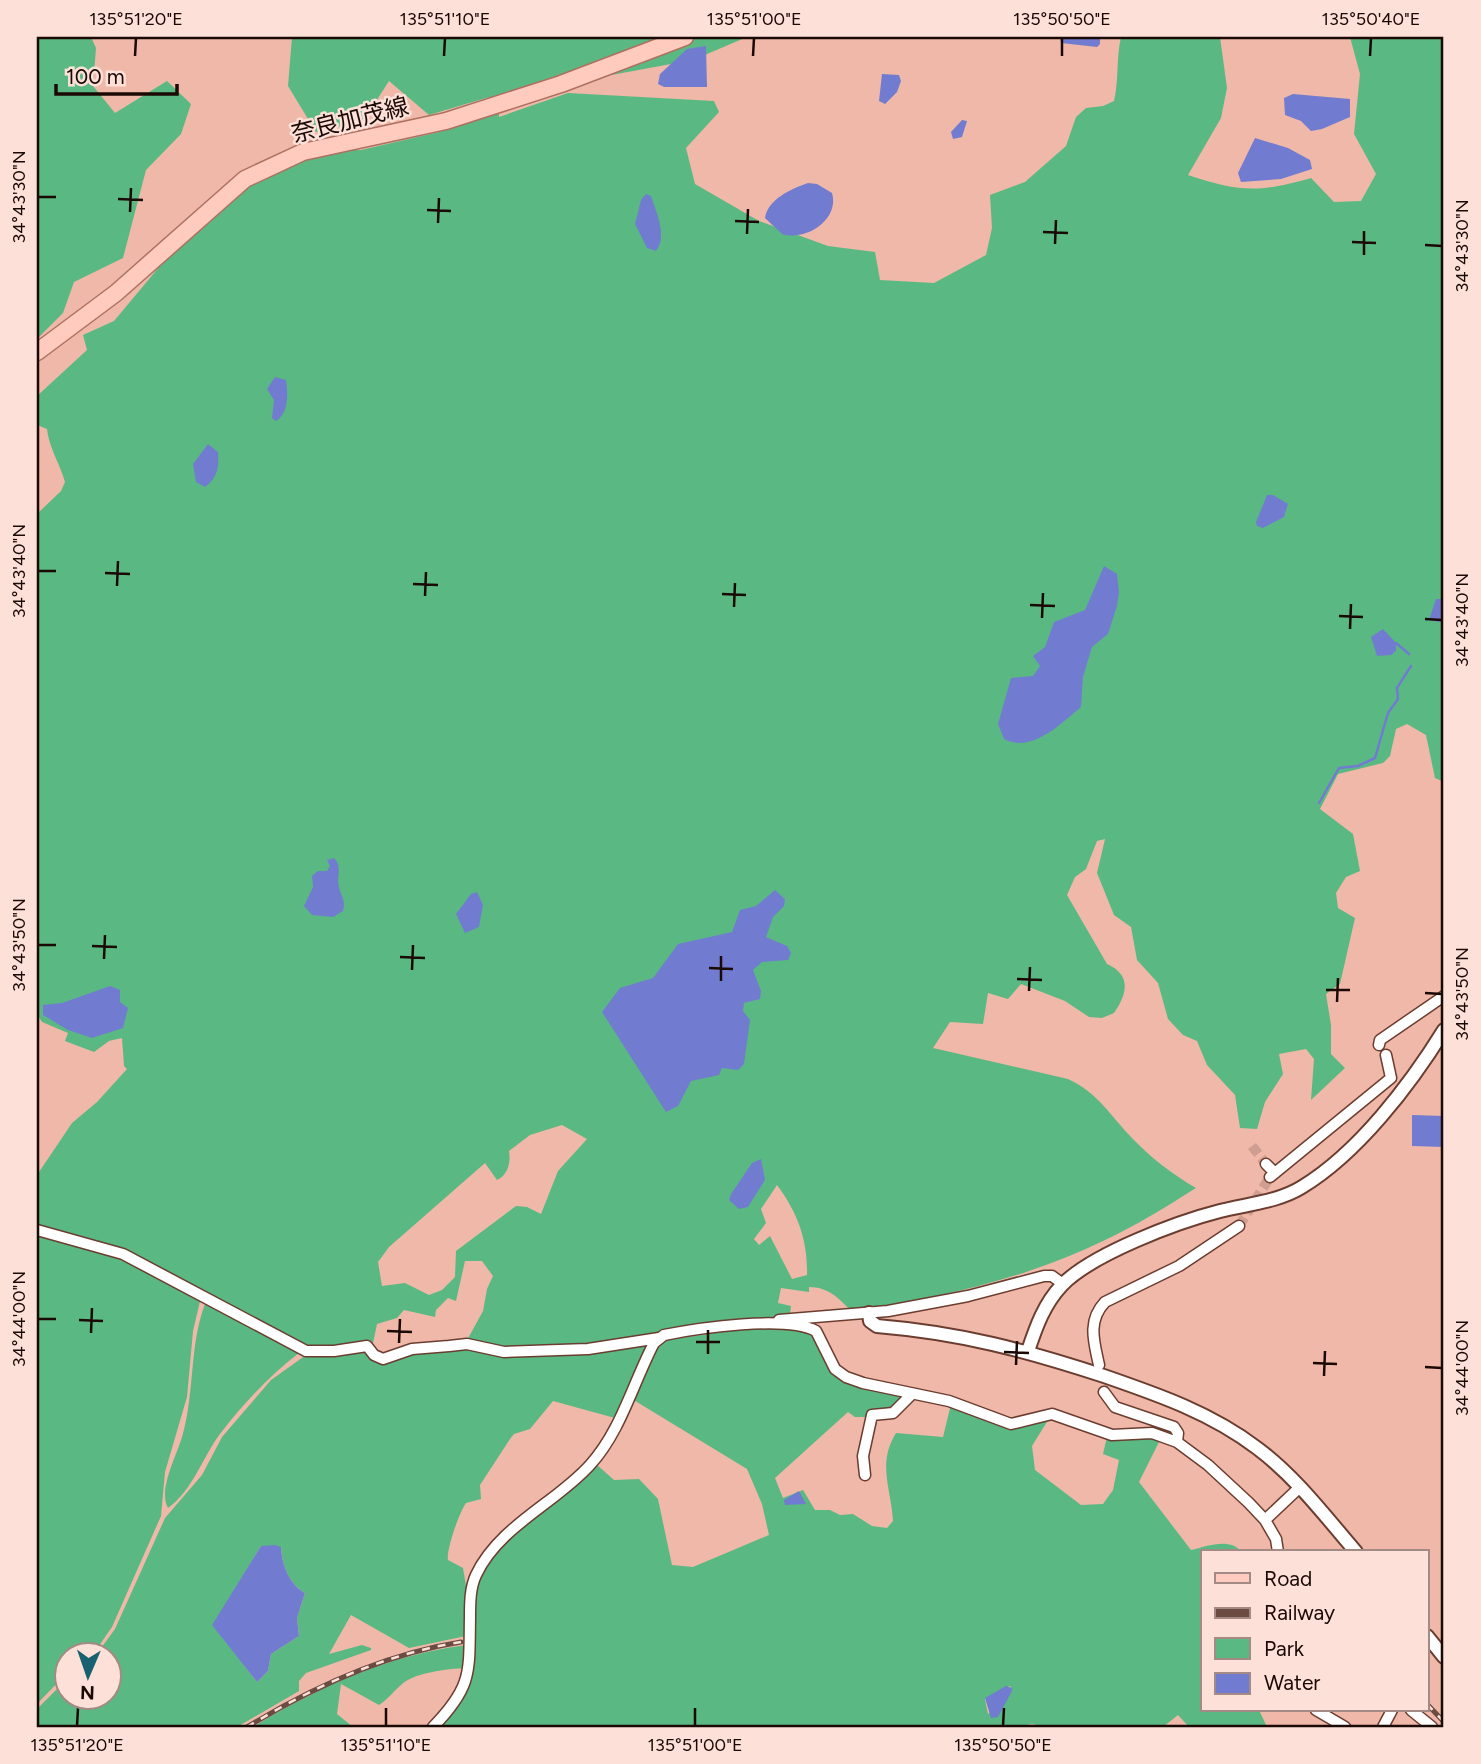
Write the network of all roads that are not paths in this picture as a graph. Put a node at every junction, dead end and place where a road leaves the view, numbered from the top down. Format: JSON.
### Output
{"nodes":[{"id":1,"x":685,"y":37,"type":"edge"},
{"id":2,"x":37,"y":352,"type":"edge"},
{"id":3,"x":1444,"y":996,"type":"edge"},
{"id":4,"x":1444,"y":1030,"type":"edge"},
{"id":5,"x":1379,"y":1045,"type":"dead end"},
{"id":6,"x":1432,"y":1050,"type":"junction"},
{"id":7,"x":1386,"y":1055,"type":"dead end"},
{"id":8,"x":1444,"y":1058,"type":"edge"},
{"id":9,"x":1266,"y":1164,"type":"dead end"},
{"id":10,"x":1239,"y":1226,"type":"tunnel mouth"},
{"id":11,"x":37,"y":1230,"type":"edge"},
{"id":12,"x":1063,"y":1284,"type":"junction"},
{"id":13,"x":869,"y":1313,"type":"junction"},
{"id":14,"x":835,"y":1316,"type":"junction"},
{"id":15,"x":754,"y":1324,"type":"junction"},
{"id":16,"x":816,"y":1331,"type":"junction"},
{"id":17,"x":659,"y":1338,"type":"junction"},
{"id":18,"x":1028,"y":1351,"type":"junction"},
{"id":19,"x":1099,"y":1365,"type":"dead end"},
{"id":20,"x":1104,"y":1392,"type":"dead end"},
{"id":21,"x":912,"y":1394,"type":"junction"},
{"id":22,"x":1177,"y":1443,"type":"junction"},
{"id":23,"x":865,"y":1475,"type":"dead end"},
{"id":24,"x":1300,"y":1486,"type":"junction"},
{"id":25,"x":1265,"y":1520,"type":"junction"},
{"id":26,"x":1278,"y":1550,"type":"edge"},
{"id":27,"x":1354,"y":1550,"type":"edge"},
{"id":28,"x":1428,"y":1637,"type":"edge"},
{"id":29,"x":1444,"y":1657,"type":"edge"},
{"id":30,"x":1319,"y":1712,"type":"edge"},
{"id":31,"x":1413,"y":1712,"type":"edge"},
{"id":32,"x":433,"y":1727,"type":"edge"},
{"id":33,"x":1345,"y":1727,"type":"edge"},
{"id":34,"x":1432,"y":1727,"type":"edge"}],
"edges":[{"from":1,"to":2,"type":"main road","name":"奈良加茂線"},
{"from":3,"to":5,"type":"street"},
{"from":4,"to":6,"type":"street"},
{"from":6,"to":8,"type":"street"},
{"from":6,"to":12,"type":"street"},
{"from":7,"to":9,"type":"street"},
{"from":10,"to":19,"type":"street"},
{"from":11,"to":17,"type":"street"},
{"from":12,"to":13,"type":"street"},
{"from":12,"to":18,"type":"street"},
{"from":13,"to":14,"type":"street"},
{"from":13,"to":18,"type":"street"},
{"from":14,"to":15,"type":"street"},
{"from":14,"to":16,"type":"street"},
{"from":15,"to":16,"type":"street"},
{"from":15,"to":17,"type":"street"},
{"from":16,"to":21,"type":"street"},
{"from":17,"to":32,"type":"street"},
{"from":18,"to":24,"type":"street"},
{"from":20,"to":22,"type":"street"},
{"from":21,"to":22,"type":"street"},
{"from":21,"to":23,"type":"street"},
{"from":22,"to":25,"type":"street"},
{"from":24,"to":25,"type":"street"},
{"from":24,"to":27,"type":"street"},
{"from":25,"to":26,"type":"street"},
{"from":28,"to":29,"type":"street"},
{"from":30,"to":33,"type":"street"},
{"from":31,"to":34,"type":"street"}]}
